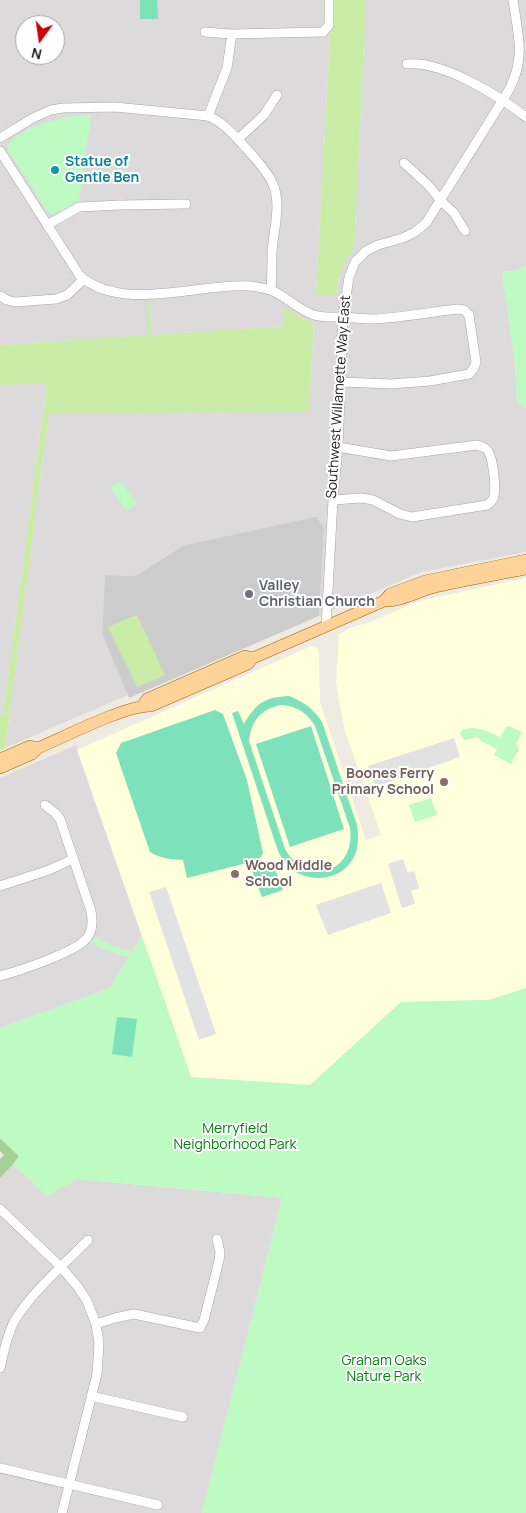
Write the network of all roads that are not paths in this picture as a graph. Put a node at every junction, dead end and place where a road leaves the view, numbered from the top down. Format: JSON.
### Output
{"nodes":[{"id":1,"x":329,"y":0,"type":"edge"},
{"id":2,"x":513,"y":0,"type":"edge"},
{"id":3,"x":205,"y":32,"type":"dead end"},
{"id":4,"x":232,"y":34,"type":"junction"},
{"id":5,"x":407,"y":64,"type":"dead end"},
{"id":6,"x":277,"y":95,"type":"dead end"},
{"id":7,"x":502,"y":100,"type":"junction"},
{"id":8,"x":208,"y":116,"type":"junction"},
{"id":9,"x":526,"y":117,"type":"edge"},
{"id":10,"x":0,"y":138,"type":"edge"},
{"id":11,"x":238,"y":139,"type":"junction"},
{"id":12,"x":0,"y":151,"type":"edge"},
{"id":13,"x":404,"y":163,"type":"dead end"},
{"id":14,"x":441,"y":201,"type":"junction"},
{"id":15,"x":186,"y":204,"type":"dead end"},
{"id":16,"x":47,"y":225,"type":"junction"},
{"id":17,"x":465,"y":231,"type":"dead end"},
{"id":18,"x":84,"y":279,"type":"junction"},
{"id":19,"x":271,"y":290,"type":"junction"},
{"id":20,"x":0,"y":296,"type":"edge"},
{"id":21,"x":343,"y":317,"type":"junction"},
{"id":22,"x":340,"y":382,"type":"junction"},
{"id":23,"x":338,"y":447,"type":"junction"},
{"id":24,"x":332,"y":500,"type":"junction"},
{"id":25,"x":526,"y":560,"type":"edge"},
{"id":26,"x":526,"y":569,"type":"edge"},
{"id":27,"x":384,"y":601,"type":"junction"},
{"id":28,"x":326,"y":626,"type":"junction"},
{"id":29,"x":38,"y":748,"type":"junction"},
{"id":30,"x":0,"y":760,"type":"edge"},
{"id":31,"x":0,"y":768,"type":"edge"},
{"id":32,"x":44,"y":805,"type":"dead end"},
{"id":33,"x":73,"y":859,"type":"junction"},
{"id":34,"x":0,"y":886,"type":"edge"},
{"id":35,"x":0,"y":976,"type":"edge"},
{"id":36,"x":0,"y":1209,"type":"edge"},
{"id":37,"x":217,"y":1239,"type":"dead end"},
{"id":38,"x":88,"y":1240,"type":"dead end"},
{"id":39,"x":61,"y":1266,"type":"junction"},
{"id":40,"x":96,"y":1324,"type":"junction"},
{"id":41,"x":0,"y":1368,"type":"edge"},
{"id":42,"x":91,"y":1396,"type":"junction"},
{"id":43,"x":183,"y":1417,"type":"dead end"},
{"id":44,"x":0,"y":1468,"type":"edge"},
{"id":45,"x":69,"y":1483,"type":"junction"},
{"id":46,"x":158,"y":1505,"type":"dead end"},
{"id":47,"x":62,"y":1513,"type":"edge"}],
"edges":[{"from":1,"to":4,"type":"street"},
{"from":2,"to":7,"type":"street","name":"Southwest Willamette Way East"},
{"from":3,"to":4,"type":"street"},
{"from":4,"to":8,"type":"street"},
{"from":5,"to":7,"type":"street"},
{"from":6,"to":11,"type":"street"},
{"from":7,"to":9,"type":"street"},
{"from":7,"to":14,"type":"street","name":"Southwest Willamette Way East"},
{"from":8,"to":10,"type":"street"},
{"from":8,"to":11,"type":"street"},
{"from":11,"to":19,"type":"street"},
{"from":12,"to":16,"type":"street"},
{"from":13,"to":14,"type":"street"},
{"from":14,"to":17,"type":"street"},
{"from":14,"to":21,"type":"street","name":"Southwest Willamette Way East"},
{"from":15,"to":16,"type":"street"},
{"from":16,"to":18,"type":"street"},
{"from":18,"to":19,"type":"street"},
{"from":18,"to":20,"type":"street"},
{"from":19,"to":21,"type":"street"},
{"from":21,"to":22,"type":"street","name":"Southwest Willamette Way East"},
{"from":21,"to":22,"type":"street"},
{"from":22,"to":23,"type":"street","name":"Southwest Willamette Way East"},
{"from":23,"to":24,"type":"street","name":"Southwest Willamette Way East"},
{"from":23,"to":24,"type":"street"},
{"from":24,"to":28,"type":"street","name":"Southwest Willamette Way East"},
{"from":25,"to":27,"type":"main road"},
{"from":26,"to":27,"type":"main road"},
{"from":27,"to":28,"type":"main road"},
{"from":28,"to":29,"type":"main road"},
{"from":29,"to":30,"type":"main road"},
{"from":29,"to":31,"type":"main road"},
{"from":32,"to":33,"type":"street"},
{"from":33,"to":34,"type":"street"},
{"from":33,"to":35,"type":"street"},
{"from":36,"to":39,"type":"street"},
{"from":37,"to":40,"type":"street"},
{"from":38,"to":39,"type":"street"},
{"from":39,"to":40,"type":"street"},
{"from":39,"to":41,"type":"street"},
{"from":40,"to":42,"type":"street"},
{"from":42,"to":43,"type":"street"},
{"from":42,"to":45,"type":"street"},
{"from":44,"to":45,"type":"street"},
{"from":45,"to":46,"type":"street"},
{"from":45,"to":47,"type":"street"}]}
